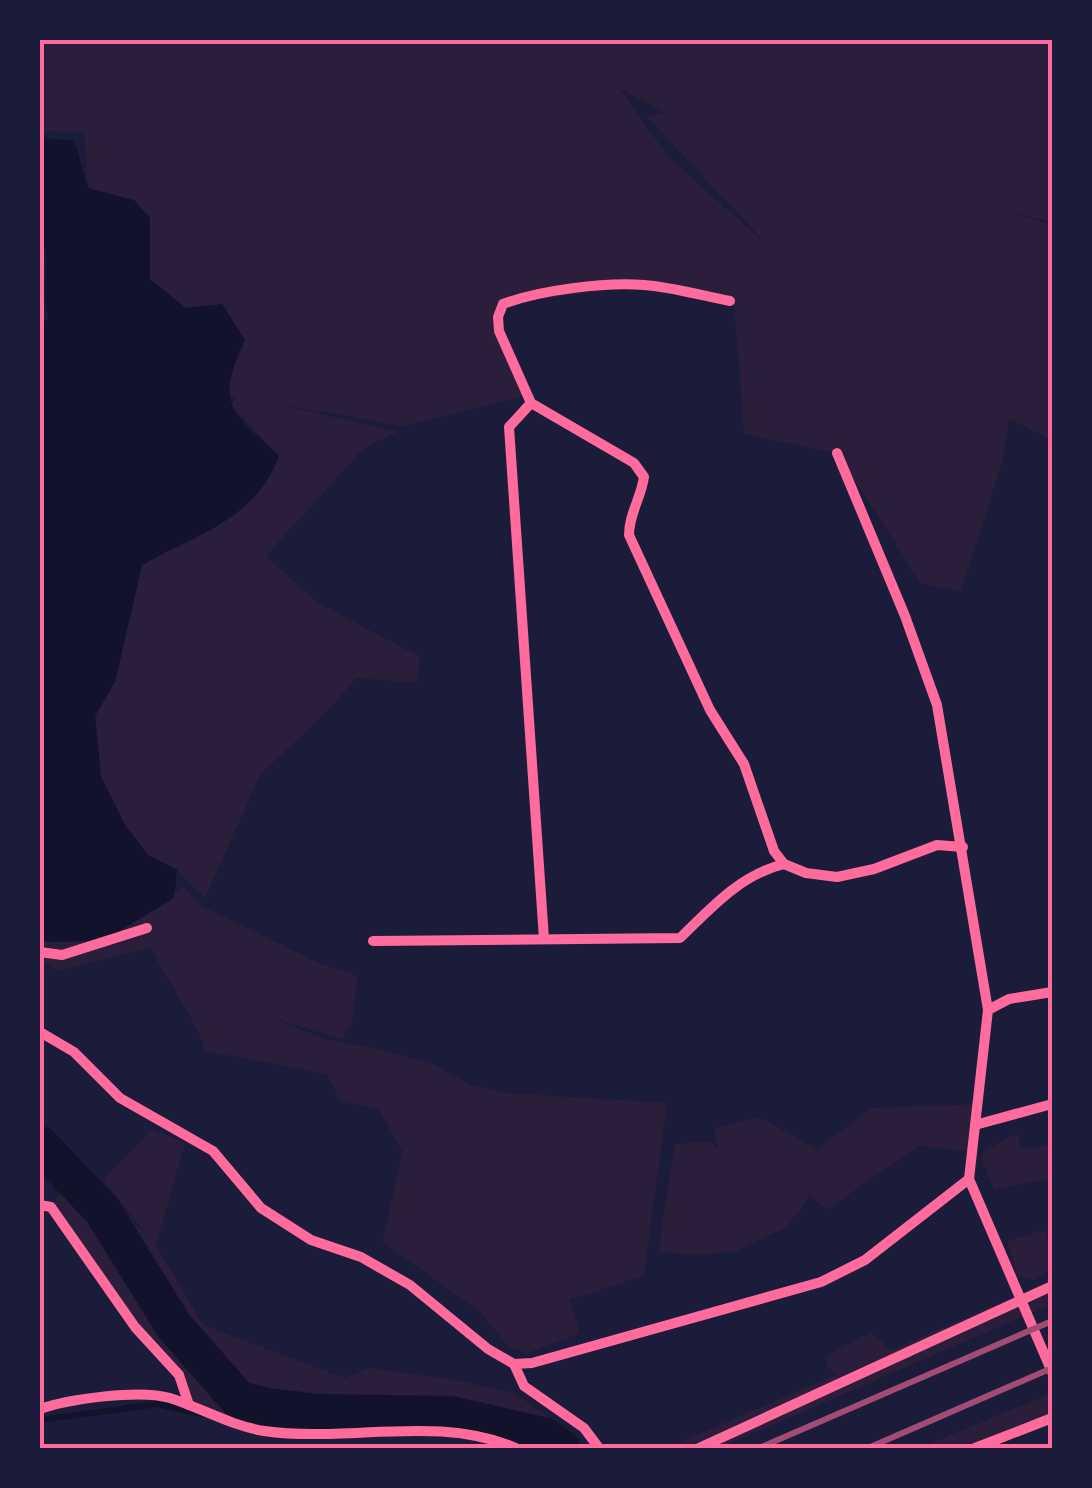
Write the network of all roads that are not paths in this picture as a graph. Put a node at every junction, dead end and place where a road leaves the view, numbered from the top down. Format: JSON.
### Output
{"nodes":[{"id":1,"x":730,"y":301,"type":"dead end"},
{"id":2,"x":531,"y":402,"type":"junction"},
{"id":3,"x":837,"y":452,"type":"dead end"},
{"id":4,"x":963,"y":847,"type":"junction"},
{"id":5,"x":784,"y":864,"type":"junction"},
{"id":6,"x":147,"y":928,"type":"dead end"},
{"id":7,"x":544,"y":939,"type":"junction"},
{"id":8,"x":373,"y":941,"type":"dead end"},
{"id":9,"x":40,"y":952,"type":"edge"},
{"id":10,"x":1052,"y":992,"type":"edge"},
{"id":11,"x":988,"y":1010,"type":"junction"},
{"id":12,"x":40,"y":1032,"type":"edge"},
{"id":13,"x":1052,"y":1104,"type":"edge"},
{"id":14,"x":975,"y":1125,"type":"junction"},
{"id":15,"x":970,"y":1178,"type":"junction"},
{"id":16,"x":40,"y":1204,"type":"edge"},
{"id":17,"x":1052,"y":1286,"type":"edge"},
{"id":18,"x":1020,"y":1301,"type":"junction"},
{"id":19,"x":514,"y":1364,"type":"junction"},
{"id":20,"x":1052,"y":1372,"type":"edge"},
{"id":21,"x":189,"y":1405,"type":"junction"},
{"id":22,"x":40,"y":1409,"type":"edge"},
{"id":23,"x":1052,"y":1418,"type":"edge"},
{"id":24,"x":516,"y":1448,"type":"edge"},
{"id":25,"x":599,"y":1448,"type":"edge"},
{"id":26,"x":699,"y":1448,"type":"edge"},
{"id":27,"x":976,"y":1448,"type":"edge"}],
"edges":[{"from":1,"to":2,"type":"street"},
{"from":2,"to":5,"type":"street"},
{"from":2,"to":7,"type":"street"},
{"from":3,"to":4,"type":"street"},
{"from":4,"to":5,"type":"street"},
{"from":4,"to":11,"type":"street"},
{"from":5,"to":7,"type":"street"},
{"from":6,"to":9,"type":"street"},
{"from":7,"to":8,"type":"street"},
{"from":10,"to":11,"type":"street"},
{"from":11,"to":14,"type":"street"},
{"from":12,"to":19,"type":"street"},
{"from":13,"to":14,"type":"street"},
{"from":14,"to":15,"type":"street"},
{"from":15,"to":18,"type":"street"},
{"from":15,"to":19,"type":"street"},
{"from":16,"to":21,"type":"street"},
{"from":17,"to":18,"type":"street"},
{"from":18,"to":20,"type":"street"},
{"from":18,"to":26,"type":"street"},
{"from":19,"to":25,"type":"street"},
{"from":21,"to":22,"type":"street"},
{"from":21,"to":24,"type":"street"},
{"from":23,"to":27,"type":"street"}]}
